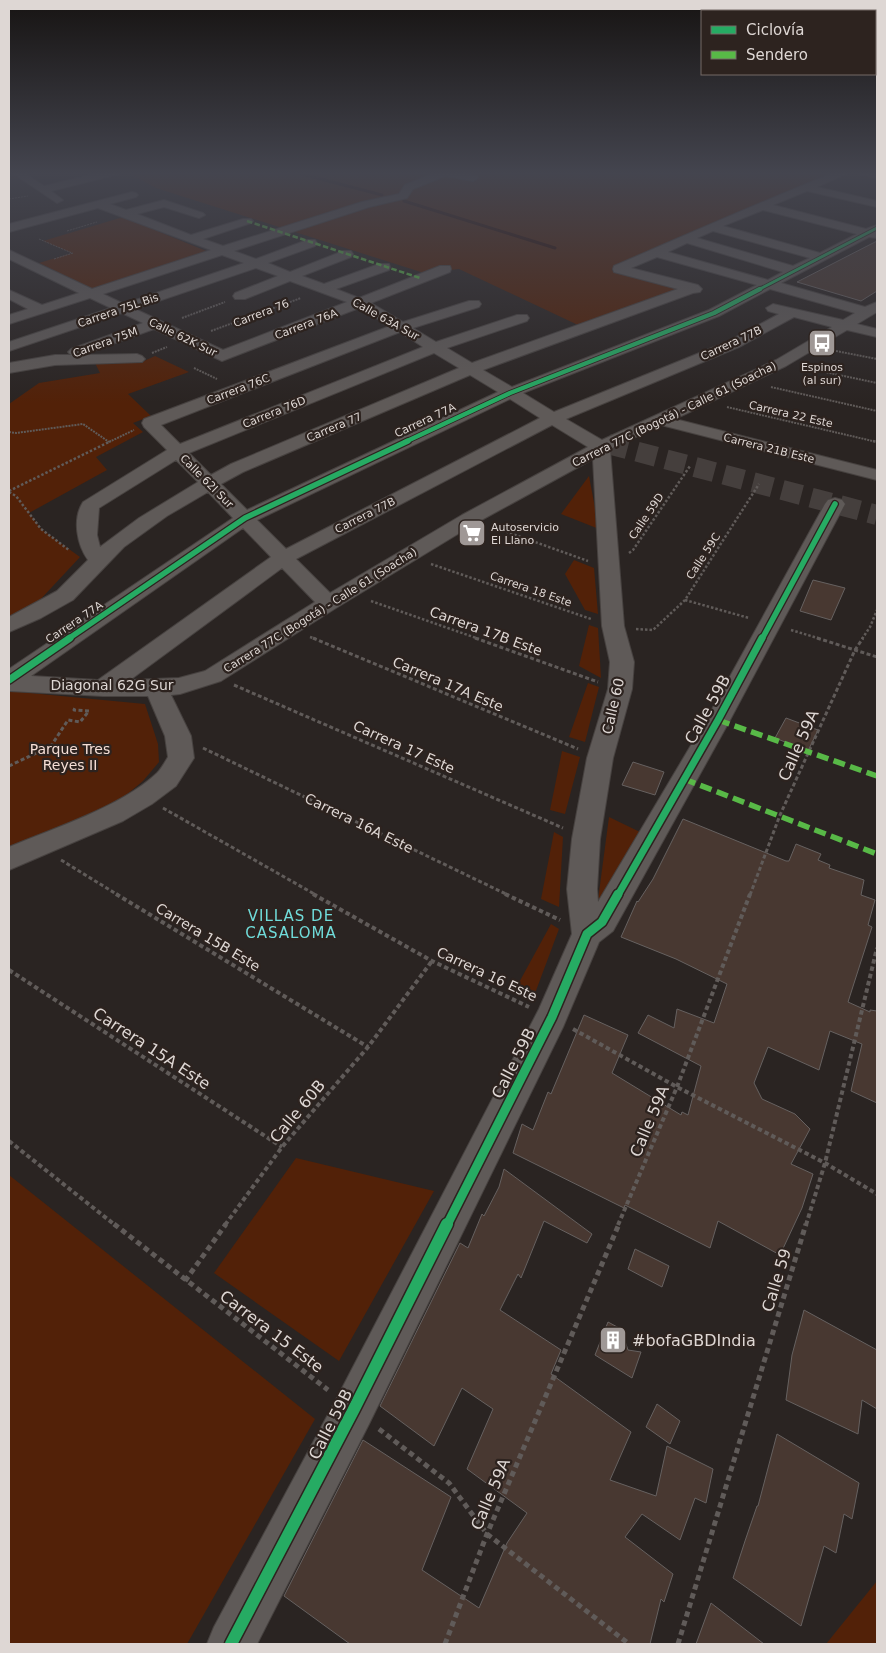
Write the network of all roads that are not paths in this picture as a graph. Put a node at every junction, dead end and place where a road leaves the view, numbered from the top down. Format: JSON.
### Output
{"nodes":[{"id":1,"x":214,"y":249,"type":"edge"},
{"id":2,"x":229,"y":249,"type":"edge"},
{"id":3,"x":295,"y":249,"type":"edge"},
{"id":4,"x":662,"y":249,"type":"edge"},
{"id":5,"x":721,"y":249,"type":"edge"},
{"id":6,"x":792,"y":249,"type":"edge"},
{"id":7,"x":836,"y":249,"type":"edge"},
{"id":8,"x":221,"y":252,"type":"junction"},
{"id":9,"x":655,"y":252,"type":"junction"},
{"id":10,"x":9,"y":254,"type":"edge"},
{"id":11,"x":347,"y":254,"type":"dead end"},
{"id":12,"x":821,"y":257,"type":"junction"},
{"id":13,"x":255,"y":264,"type":"junction"},
{"id":14,"x":384,"y":267,"type":"dead end"},
{"id":15,"x":445,"y":269,"type":"dead end"},
{"id":16,"x":795,"y":271,"type":"junction"},
{"id":17,"x":289,"y":276,"type":"junction"},
{"id":18,"x":768,"y":284,"type":"junction"},
{"id":19,"x":693,"y":288,"type":"junction"},
{"id":20,"x":324,"y":289,"type":"junction"},
{"id":21,"x":91,"y":293,"type":"junction"},
{"id":22,"x":9,"y":294,"type":"edge"},
{"id":23,"x":240,"y":296,"type":"road end"},
{"id":24,"x":723,"y":296,"type":"junction"},
{"id":25,"x":391,"y":304,"type":"dead end"},
{"id":26,"x":474,"y":304,"type":"dead end"},
{"id":27,"x":367,"y":306,"type":"junction"},
{"id":28,"x":122,"y":308,"type":"junction"},
{"id":29,"x":872,"y":309,"type":"edge"},
{"id":30,"x":41,"y":310,"type":"junction"},
{"id":31,"x":791,"y":313,"type":"junction"},
{"id":32,"x":522,"y":318,"type":"dead end"},
{"id":33,"x":9,"y":320,"type":"edge"},
{"id":34,"x":157,"y":325,"type":"junction"},
{"id":35,"x":841,"y":326,"type":"junction"},
{"id":36,"x":401,"y":327,"type":"junction"},
{"id":37,"x":877,"y":333,"type":"edge"},
{"id":38,"x":9,"y":347,"type":"edge"},
{"id":39,"x":435,"y":347,"type":"junction"},
{"id":40,"x":222,"y":356,"type":"joint"},
{"id":41,"x":137,"y":358,"type":"road end"},
{"id":42,"x":55,"y":360,"type":"junction"},
{"id":43,"x":9,"y":368,"type":"edge"},
{"id":44,"x":470,"y":369,"type":"junction"},
{"id":45,"x":510,"y":392,"type":"junction"},
{"id":46,"x":553,"y":418,"type":"junction"},
{"id":47,"x":660,"y":420,"type":"junction"},
{"id":48,"x":150,"y":423,"type":"joint"},
{"id":49,"x":601,"y":447,"type":"junction"},
{"id":50,"x":178,"y":451,"type":"junction"},
{"id":51,"x":877,"y":475,"type":"edge"},
{"id":52,"x":209,"y":483,"type":"junction"},
{"id":53,"x":835,"y":504,"type":"dead end"},
{"id":54,"x":245,"y":518,"type":"junction"},
{"id":55,"x":284,"y":558,"type":"junction"},
{"id":56,"x":97,"y":564,"type":"junction"},
{"id":57,"x":328,"y":603,"type":"junction"},
{"id":58,"x":9,"y":625,"type":"edge"},
{"id":59,"x":213,"y":676,"type":"joint"},
{"id":60,"x":9,"y":681,"type":"edge"},
{"id":61,"x":103,"y":688,"type":"junction"},
{"id":62,"x":156,"y":688,"type":"junction"},
{"id":63,"x":9,"y":858,"type":"edge"},
{"id":64,"x":587,"y":934,"type":"junction"},
{"id":65,"x":231,"y":1644,"type":"edge"}],
"edges":[{"from":1,"to":8,"type":"street","name":"Calle 63A Sur"},
{"from":2,"to":8,"type":"street"},
{"from":3,"to":13,"type":"street","name":"Carrera 75L Bis"},
{"from":4,"to":9,"type":"street"},
{"from":5,"to":16,"type":"street"},
{"from":6,"to":12,"type":"street"},
{"from":7,"to":12,"type":"street","name":"Carrera 77A"},
{"from":8,"to":13,"type":"street","name":"Calle 63A Sur"},
{"from":8,"to":21,"type":"street"},
{"from":9,"to":18,"type":"street"},
{"from":9,"to":19,"type":"street"},
{"from":10,"to":21,"type":"street","name":"Calle 62K Sur"},
{"from":11,"to":17,"type":"street"},
{"from":12,"to":16,"type":"street","name":"Carrera 77A"},
{"from":13,"to":17,"type":"street","name":"Calle 63A Sur"},
{"from":13,"to":28,"type":"street","name":"Carrera 75L Bis"},
{"from":14,"to":20,"type":"street"},
{"from":15,"to":27,"type":"street","name":"Carrera 76A"},
{"from":16,"to":18,"type":"street","name":"Carrera 77A"},
{"from":17,"to":20,"type":"street","name":"Calle 63A Sur"},
{"from":17,"to":23,"type":"street"},
{"from":18,"to":24,"type":"street","name":"Carrera 77A"},
{"from":18,"to":29,"type":"street"},
{"from":19,"to":24,"type":"street"},
{"from":19,"to":44,"type":"street","name":"Carrera 77"},
{"from":20,"to":27,"type":"street","name":"Calle 63A Sur"},
{"from":21,"to":28,"type":"street","name":"Calle 62K Sur"},
{"from":21,"to":30,"type":"street"},
{"from":22,"to":30,"type":"street"},
{"from":24,"to":31,"type":"street"},
{"from":24,"to":45,"type":"street","name":"Carrera 77A"},
{"from":25,"to":27,"type":"street"},
{"from":26,"to":36,"type":"street","name":"Carrera 76C"},
{"from":27,"to":36,"type":"street","name":"Calle 63A Sur"},
{"from":27,"to":40,"type":"street","name":"Carrera 76A"},
{"from":28,"to":34,"type":"street","name":"Calle 62K Sur"},
{"from":28,"to":38,"type":"street","name":"Carrera 75L Bis"},
{"from":29,"to":35,"type":"street","name":"Carrera 77C (Bogotá) - Calle 61 (Soacha)"},
{"from":30,"to":33,"type":"street"},
{"from":31,"to":35,"type":"street"},
{"from":31,"to":46,"type":"street","name":"Carrera 77B"},
{"from":32,"to":39,"type":"street","name":"Carrera 76D"},
{"from":34,"to":40,"type":"street","name":"Calle 62K Sur"},
{"from":34,"to":42,"type":"street","name":"Carrera 75M"},
{"from":35,"to":37,"type":"street"},
{"from":35,"to":47,"type":"street","name":"Carrera 77C (Bogotá) - Calle 61 (Soacha)"},
{"from":36,"to":39,"type":"street","name":"Calle 63A Sur"},
{"from":36,"to":48,"type":"street","name":"Carrera 76C"},
{"from":39,"to":44,"type":"street","name":"Calle 63A Sur"},
{"from":39,"to":50,"type":"street","name":"Carrera 76D"},
{"from":41,"to":42,"type":"street"},
{"from":42,"to":43,"type":"street"},
{"from":44,"to":45,"type":"street","name":"Calle 63A Sur"},
{"from":44,"to":52,"type":"street","name":"Carrera 77"},
{"from":45,"to":46,"type":"street","name":"Calle 63A Sur"},
{"from":45,"to":54,"type":"street","name":"Carrera 77A"},
{"from":46,"to":49,"type":"street","name":"Calle 63A Sur"},
{"from":46,"to":55,"type":"street","name":"Carrera 77B"},
{"from":47,"to":49,"type":"street","name":"Carrera 77C (Bogotá) - Calle 61 (Soacha)"},
{"from":47,"to":51,"type":"street","name":"Carrera 21B Este"},
{"from":48,"to":50,"type":"street","name":"Calle 62I Sur"},
{"from":49,"to":57,"type":"street","name":"Carrera 77C (Bogotá) - Calle 61 (Soacha)"},
{"from":49,"to":64,"type":"street","name":"Calle 60"},
{"from":50,"to":52,"type":"street","name":"Calle 62I Sur"},
{"from":50,"to":56,"type":"street","name":"Carrera 76D"},
{"from":52,"to":54,"type":"street","name":"Calle 62I Sur"},
{"from":52,"to":56,"type":"street","name":"Carrera 77"},
{"from":53,"to":64,"type":"street","name":"Calle 59B"},
{"from":54,"to":55,"type":"street","name":"Calle 62I Sur"},
{"from":54,"to":60,"type":"street","name":"Carrera 77A"},
{"from":55,"to":57,"type":"street","name":"Calle 62I Sur"},
{"from":55,"to":61,"type":"street","name":"Carrera 77B"},
{"from":56,"to":58,"type":"street","name":"Carrera 77"},
{"from":57,"to":59,"type":"street","name":"Carrera 77C (Bogotá) - Calle 61 (Soacha)"},
{"from":59,"to":62,"type":"street","name":"Diagonal 62G Sur"},
{"from":60,"to":61,"type":"street","name":"Diagonal 62G Sur"},
{"from":61,"to":62,"type":"street","name":"Diagonal 62G Sur"},
{"from":62,"to":63,"type":"street"},
{"from":64,"to":65,"type":"street","name":"Calle 59B"}]}
